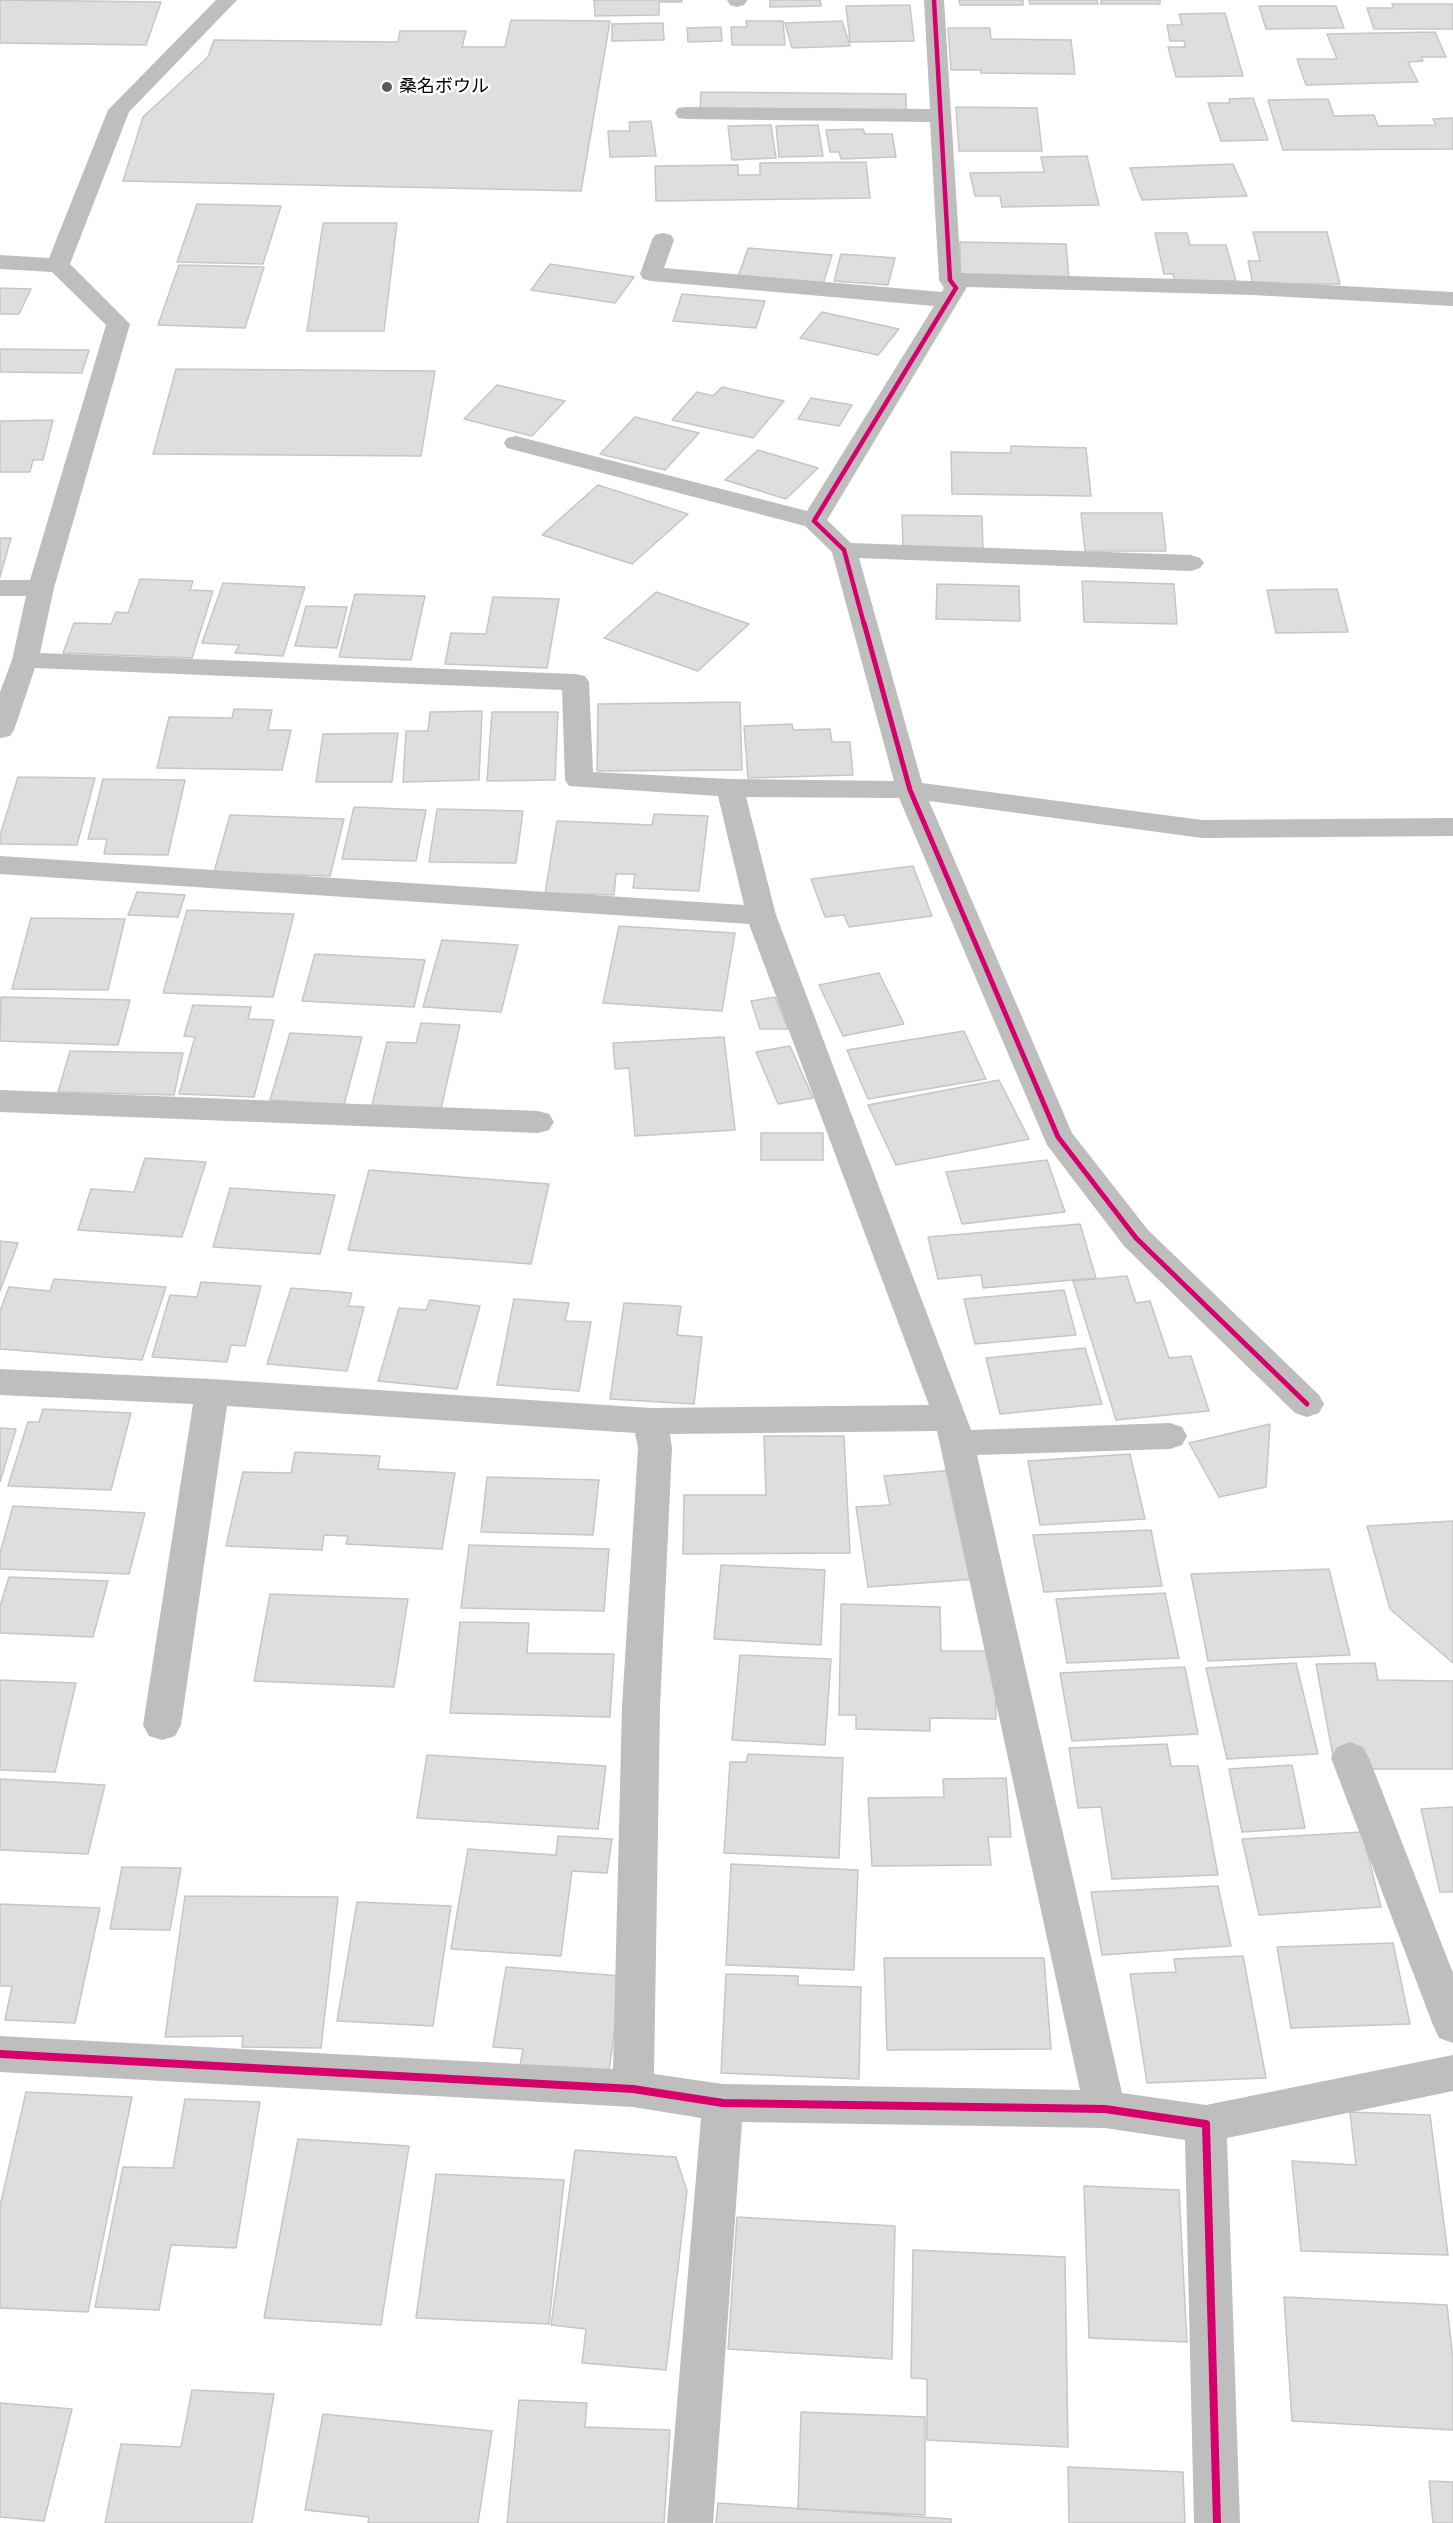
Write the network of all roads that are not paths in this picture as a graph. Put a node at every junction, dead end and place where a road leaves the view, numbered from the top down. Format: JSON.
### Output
{"nodes":[{"id":1,"x":227,"y":0,"type":"edge"},
{"id":2,"x":934,"y":0,"type":"edge"},
{"id":3,"x":686,"y":113,"type":"dead end"},
{"id":4,"x":941,"y":116,"type":"junction"},
{"id":5,"x":663,"y":240,"type":"dead end"},
{"id":6,"x":0,"y":262,"type":"edge"},
{"id":7,"x":58,"y":265,"type":"junction"},
{"id":8,"x":949,"y":290,"type":"junction"},
{"id":9,"x":1453,"y":299,"type":"edge"},
{"id":10,"x":516,"y":443,"type":"dead end"},
{"id":11,"x":814,"y":521,"type":"junction"},
{"id":12,"x":844,"y":550,"type":"junction"},
{"id":13,"x":1191,"y":563,"type":"dead end"},
{"id":14,"x":0,"y":588,"type":"edge"},
{"id":15,"x":41,"y":588,"type":"junction"},
{"id":16,"x":25,"y":660,"type":"junction"},
{"id":17,"x":0,"y":729,"type":"edge"},
{"id":18,"x":730,"y":788,"type":"junction"},
{"id":19,"x":909,"y":790,"type":"junction"},
{"id":20,"x":1453,"y":826,"type":"edge"},
{"id":21,"x":0,"y":865,"type":"edge"},
{"id":22,"x":761,"y":915,"type":"junction"},
{"id":23,"x":0,"y":1101,"type":"edge"},
{"id":24,"x":538,"y":1122,"type":"dead end"},
{"id":25,"x":0,"y":1382,"type":"edge"},
{"id":26,"x":212,"y":1392,"type":"junction"},
{"id":27,"x":1307,"y":1404,"type":"dead end"},
{"id":28,"x":651,"y":1421,"type":"junction"},
{"id":29,"x":954,"y":1430,"type":"junction"},
{"id":30,"x":1170,"y":1436,"type":"dead end"},
{"id":31,"x":162,"y":1725,"type":"dead end"},
{"id":32,"x":1350,"y":1758,"type":"dead end"},
{"id":33,"x":1453,"y":2025,"type":"edge"},
{"id":34,"x":0,"y":2054,"type":"edge"},
{"id":35,"x":1453,"y":2073,"type":"edge"},
{"id":36,"x":633,"y":2089,"type":"junction"},
{"id":37,"x":723,"y":2103,"type":"junction"},
{"id":38,"x":1105,"y":2109,"type":"junction"},
{"id":39,"x":1206,"y":2124,"type":"junction"},
{"id":40,"x":690,"y":2523,"type":"edge"},
{"id":41,"x":1217,"y":2523,"type":"edge"}],
"edges":[{"from":1,"to":7,"type":"street"},
{"from":2,"to":4,"type":"street"},
{"from":3,"to":4,"type":"street"},
{"from":4,"to":8,"type":"street"},
{"from":5,"to":8,"type":"street"},
{"from":6,"to":7,"type":"street"},
{"from":7,"to":15,"type":"street"},
{"from":8,"to":9,"type":"street"},
{"from":8,"to":11,"type":"street"},
{"from":10,"to":11,"type":"street"},
{"from":11,"to":12,"type":"street"},
{"from":12,"to":13,"type":"street"},
{"from":12,"to":19,"type":"street"},
{"from":14,"to":15,"type":"street"},
{"from":15,"to":16,"type":"street"},
{"from":16,"to":17,"type":"street"},
{"from":16,"to":18,"type":"street"},
{"from":18,"to":19,"type":"street"},
{"from":18,"to":22,"type":"street"},
{"from":19,"to":20,"type":"street"},
{"from":19,"to":27,"type":"street"},
{"from":21,"to":22,"type":"street"},
{"from":22,"to":29,"type":"street"},
{"from":23,"to":24,"type":"street"},
{"from":25,"to":26,"type":"street"},
{"from":26,"to":28,"type":"street"},
{"from":26,"to":31,"type":"street"},
{"from":28,"to":29,"type":"street"},
{"from":28,"to":36,"type":"street"},
{"from":29,"to":30,"type":"street"},
{"from":29,"to":38,"type":"street"},
{"from":32,"to":33,"type":"street"},
{"from":34,"to":36,"type":"street"},
{"from":35,"to":39,"type":"street"},
{"from":36,"to":37,"type":"street"},
{"from":37,"to":38,"type":"street"},
{"from":37,"to":40,"type":"street"},
{"from":38,"to":39,"type":"street"},
{"from":39,"to":41,"type":"street"}]}
